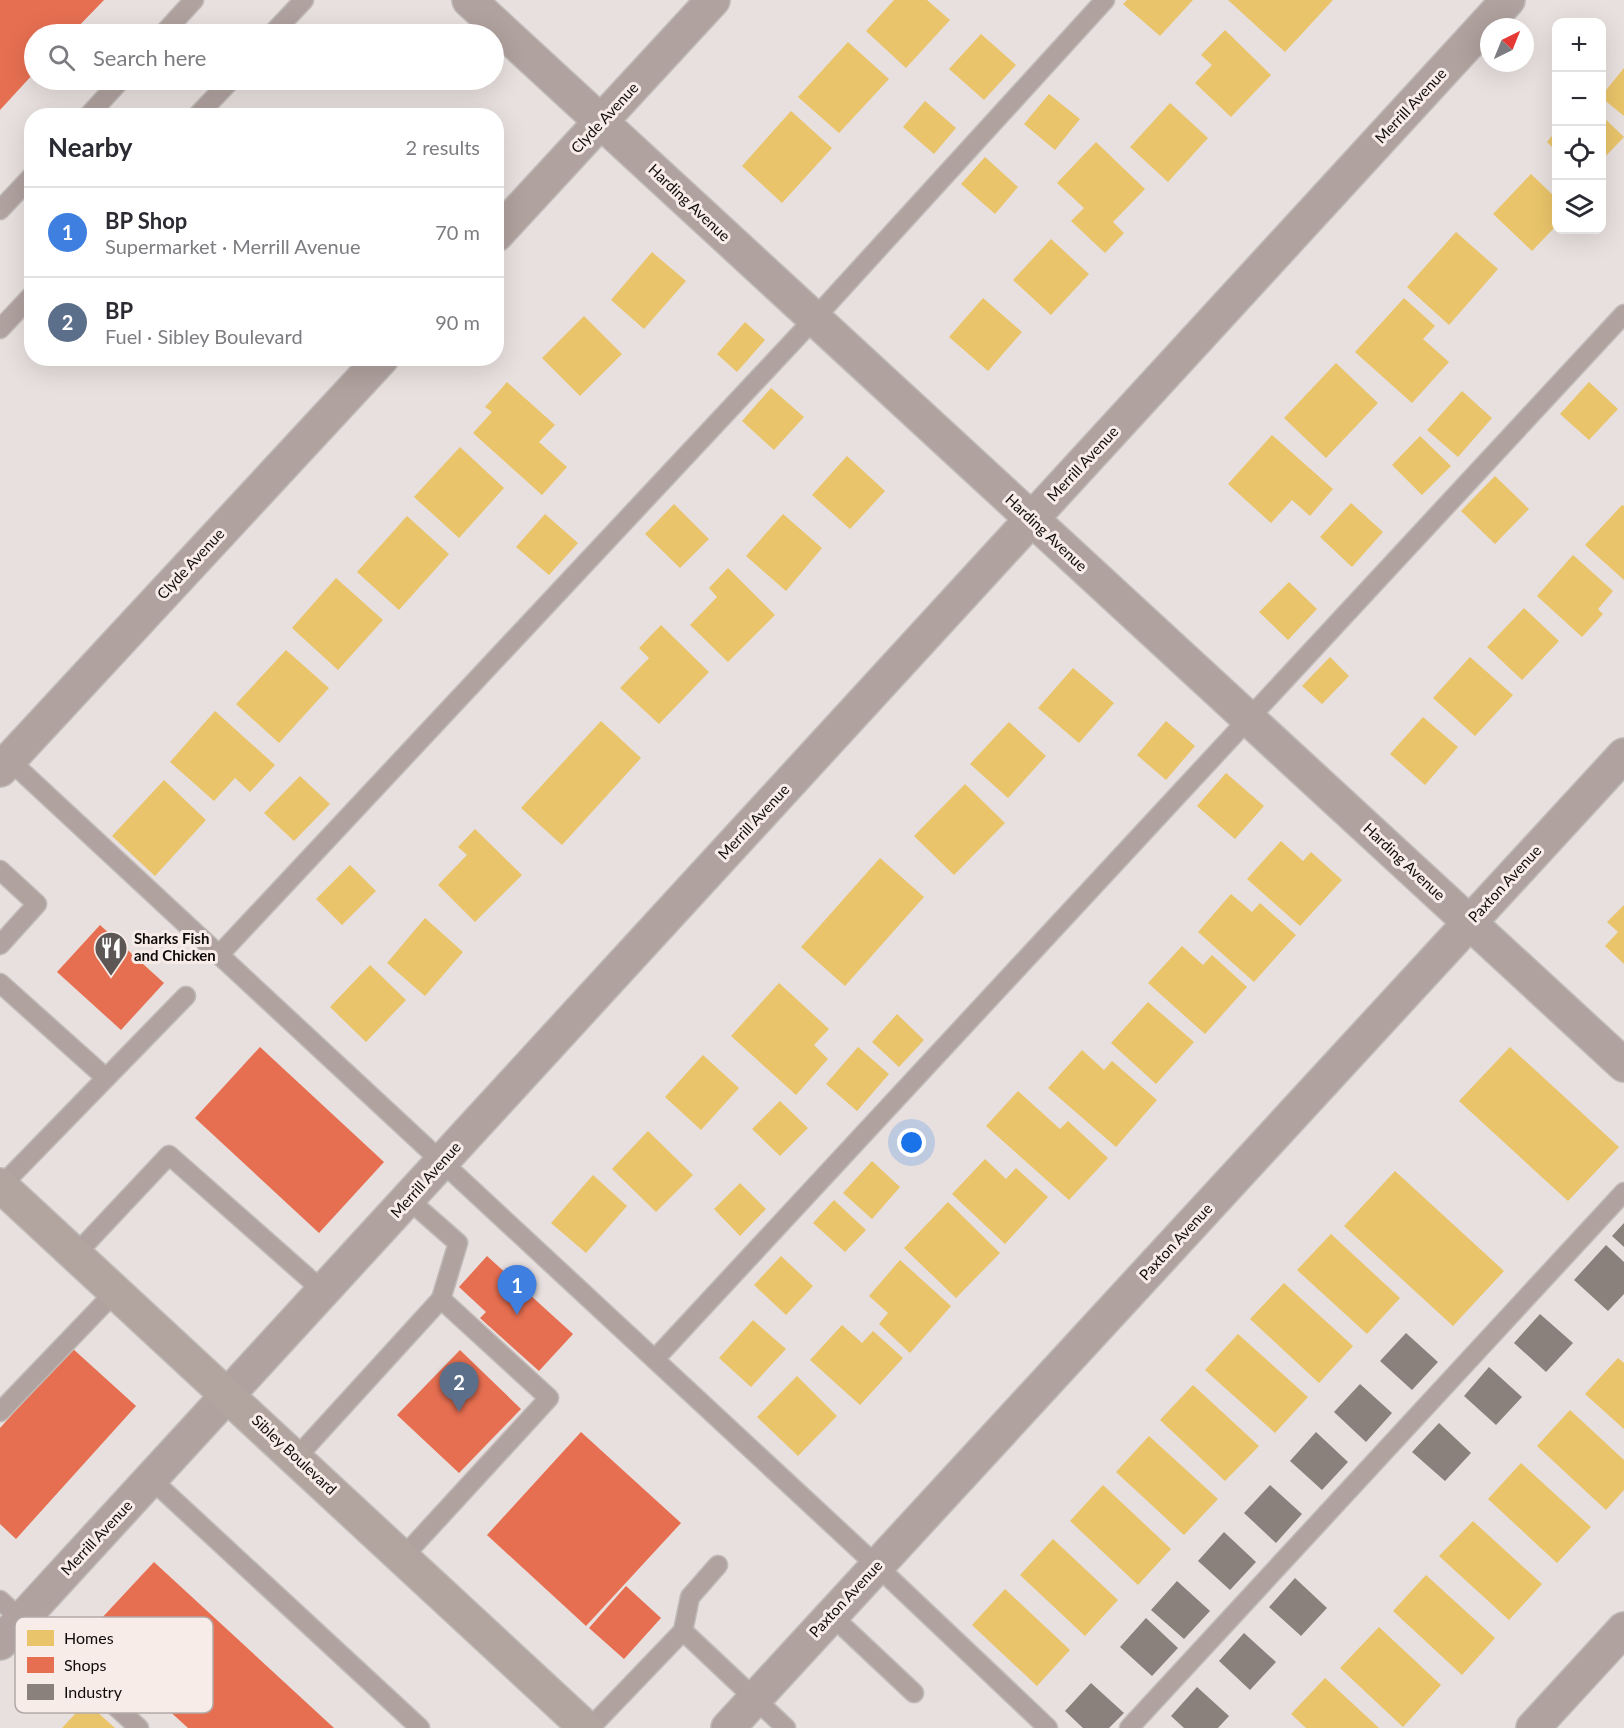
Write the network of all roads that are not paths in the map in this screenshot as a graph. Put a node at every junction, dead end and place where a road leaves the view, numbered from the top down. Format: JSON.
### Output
{"nodes":[{"id":1,"x":195,"y":0,"type":"edge"},
{"id":2,"x":304,"y":0,"type":"edge"},
{"id":3,"x":469,"y":0,"type":"edge"},
{"id":4,"x":713,"y":0,"type":"edge"},
{"id":5,"x":1105,"y":0,"type":"edge"},
{"id":6,"x":1508,"y":0,"type":"edge"},
{"id":7,"x":172,"y":24,"type":"edge"},
{"id":8,"x":281,"y":24,"type":"edge"},
{"id":9,"x":495,"y":24,"type":"edge"},
{"id":10,"x":504,"y":32,"type":"edge"},
{"id":11,"x":112,"y":90,"type":"edge"},
{"id":12,"x":222,"y":90,"type":"edge"},
{"id":13,"x":95,"y":108,"type":"edge"},
{"id":14,"x":205,"y":108,"type":"edge"},
{"id":15,"x":601,"y":122,"type":"junction"},
{"id":16,"x":24,"y":184,"type":"edge"},
{"id":17,"x":0,"y":210,"type":"edge"},
{"id":18,"x":504,"y":226,"type":"edge"},
{"id":19,"x":24,"y":304,"type":"edge"},
{"id":20,"x":1624,"y":314,"type":"edge"},
{"id":21,"x":814,"y":319,"type":"junction"},
{"id":22,"x":0,"y":329,"type":"edge"},
{"id":23,"x":374,"y":366,"type":"edge"},
{"id":24,"x":1032,"y":520,"type":"junction"},
{"id":25,"x":1249,"y":720,"type":"junction"},
{"id":26,"x":1624,"y":755,"type":"edge"},
{"id":27,"x":3,"y":760,"type":"edge"},
{"id":28,"x":0,"y":870,"type":"edge"},
{"id":29,"x":1470,"y":923,"type":"junction"},
{"id":30,"x":0,"y":945,"type":"edge"},
{"id":31,"x":219,"y":955,"type":"junction"},
{"id":32,"x":0,"y":983,"type":"edge"},
{"id":33,"x":186,"y":996,"type":"dead end"},
{"id":34,"x":1624,"y":1065,"type":"edge"},
{"id":35,"x":106,"y":1078,"type":"junction"},
{"id":36,"x":442,"y":1162,"type":"junction"},
{"id":37,"x":1,"y":1185,"type":"edge"},
{"id":38,"x":1624,"y":1192,"type":"edge"},
{"id":39,"x":408,"y":1199,"type":"junction"},
{"id":40,"x":76,"y":1254,"type":"junction"},
{"id":41,"x":116,"y":1291,"type":"junction"},
{"id":42,"x":323,"y":1291,"type":"junction"},
{"id":43,"x":441,"y":1299,"type":"junction"},
{"id":44,"x":654,"y":1359,"type":"junction"},
{"id":45,"x":228,"y":1395,"type":"junction"},
{"id":46,"x":0,"y":1412,"type":"edge"},
{"id":47,"x":296,"y":1458,"type":"junction"},
{"id":48,"x":151,"y":1479,"type":"junction"},
{"id":49,"x":403,"y":1557,"type":"junction"},
{"id":50,"x":718,"y":1565,"type":"dead end"},
{"id":51,"x":877,"y":1566,"type":"junction"},
{"id":52,"x":11,"y":1610,"type":"edge"},
{"id":53,"x":831,"y":1615,"type":"junction"},
{"id":54,"x":1624,"y":1629,"type":"edge"},
{"id":55,"x":682,"y":1630,"type":"junction"},
{"id":56,"x":0,"y":1643,"type":"edge"},
{"id":57,"x":914,"y":1693,"type":"dead end"},
{"id":58,"x":755,"y":1698,"type":"junction"},
{"id":59,"x":123,"y":1713,"type":"edge"},
{"id":60,"x":139,"y":1728,"type":"edge"},
{"id":61,"x":420,"y":1728,"type":"edge"},
{"id":62,"x":585,"y":1728,"type":"edge"},
{"id":63,"x":590,"y":1728,"type":"edge"},
{"id":64,"x":728,"y":1728,"type":"edge"},
{"id":65,"x":786,"y":1728,"type":"edge"},
{"id":66,"x":1048,"y":1728,"type":"edge"},
{"id":67,"x":1129,"y":1728,"type":"edge"},
{"id":68,"x":1533,"y":1728,"type":"edge"}],
"edges":[{"from":1,"to":7,"type":"lane"},
{"from":2,"to":8,"type":"lane"},
{"from":3,"to":9,"type":"street","name":"Harding Avenue"},
{"from":4,"to":15,"type":"street","name":"Clyde Avenue"},
{"from":5,"to":21,"type":"lane"},
{"from":6,"to":24,"type":"street","name":"Merrill Avenue"},
{"from":10,"to":15,"type":"street","name":"Harding Avenue"},
{"from":11,"to":13,"type":"lane"},
{"from":12,"to":14,"type":"lane"},
{"from":15,"to":18,"type":"street","name":"Clyde Avenue"},
{"from":15,"to":21,"type":"street","name":"Harding Avenue"},
{"from":16,"to":17,"type":"lane"},
{"from":19,"to":22,"type":"lane"},
{"from":20,"to":25,"type":"lane"},
{"from":21,"to":24,"type":"street","name":"Harding Avenue"},
{"from":21,"to":31,"type":"lane"},
{"from":23,"to":27,"type":"street","name":"Clyde Avenue"},
{"from":24,"to":25,"type":"street","name":"Harding Avenue"},
{"from":24,"to":36,"type":"street","name":"Merrill Avenue"},
{"from":25,"to":29,"type":"street","name":"Harding Avenue"},
{"from":25,"to":44,"type":"lane"},
{"from":26,"to":29,"type":"street","name":"Paxton Avenue"},
{"from":27,"to":31,"type":"lane"},
{"from":28,"to":30,"type":"lane"},
{"from":29,"to":34,"type":"street","name":"Harding Avenue"},
{"from":29,"to":51,"type":"street","name":"Paxton Avenue"},
{"from":31,"to":36,"type":"lane"},
{"from":32,"to":35,"type":"lane"},
{"from":33,"to":35,"type":"lane"},
{"from":35,"to":37,"type":"lane"},
{"from":36,"to":39,"type":"street","name":"Merrill Avenue"},
{"from":36,"to":44,"type":"lane"},
{"from":37,"to":40,"type":"main road","name":"Sibley Boulevard"},
{"from":38,"to":67,"type":"lane"},
{"from":39,"to":42,"type":"street","name":"Merrill Avenue"},
{"from":39,"to":43,"type":"lane"},
{"from":40,"to":41,"type":"main road","name":"Sibley Boulevard"},
{"from":40,"to":42,"type":"lane"},
{"from":41,"to":45,"type":"main road","name":"Sibley Boulevard"},
{"from":41,"to":46,"type":"lane"},
{"from":42,"to":45,"type":"street","name":"Merrill Avenue"},
{"from":43,"to":47,"type":"lane"},
{"from":43,"to":49,"type":"lane"},
{"from":44,"to":51,"type":"lane"},
{"from":45,"to":47,"type":"main road","name":"Sibley Boulevard"},
{"from":45,"to":48,"type":"street","name":"Merrill Avenue"},
{"from":47,"to":49,"type":"main road","name":"Sibley Boulevard"},
{"from":48,"to":52,"type":"street","name":"Merrill Avenue"},
{"from":48,"to":61,"type":"lane"},
{"from":49,"to":62,"type":"main road","name":"Sibley Boulevard"},
{"from":50,"to":55,"type":"lane"},
{"from":51,"to":53,"type":"street","name":"Paxton Avenue"},
{"from":51,"to":66,"type":"lane"},
{"from":52,"to":56,"type":"street","name":"Merrill Avenue"},
{"from":53,"to":57,"type":"lane"},
{"from":53,"to":58,"type":"street","name":"Paxton Avenue"},
{"from":54,"to":68,"type":"street"},
{"from":55,"to":58,"type":"lane"},
{"from":55,"to":63,"type":"lane"},
{"from":58,"to":64,"type":"street","name":"Paxton Avenue"},
{"from":58,"to":65,"type":"lane"},
{"from":59,"to":60,"type":"lane"}]}
